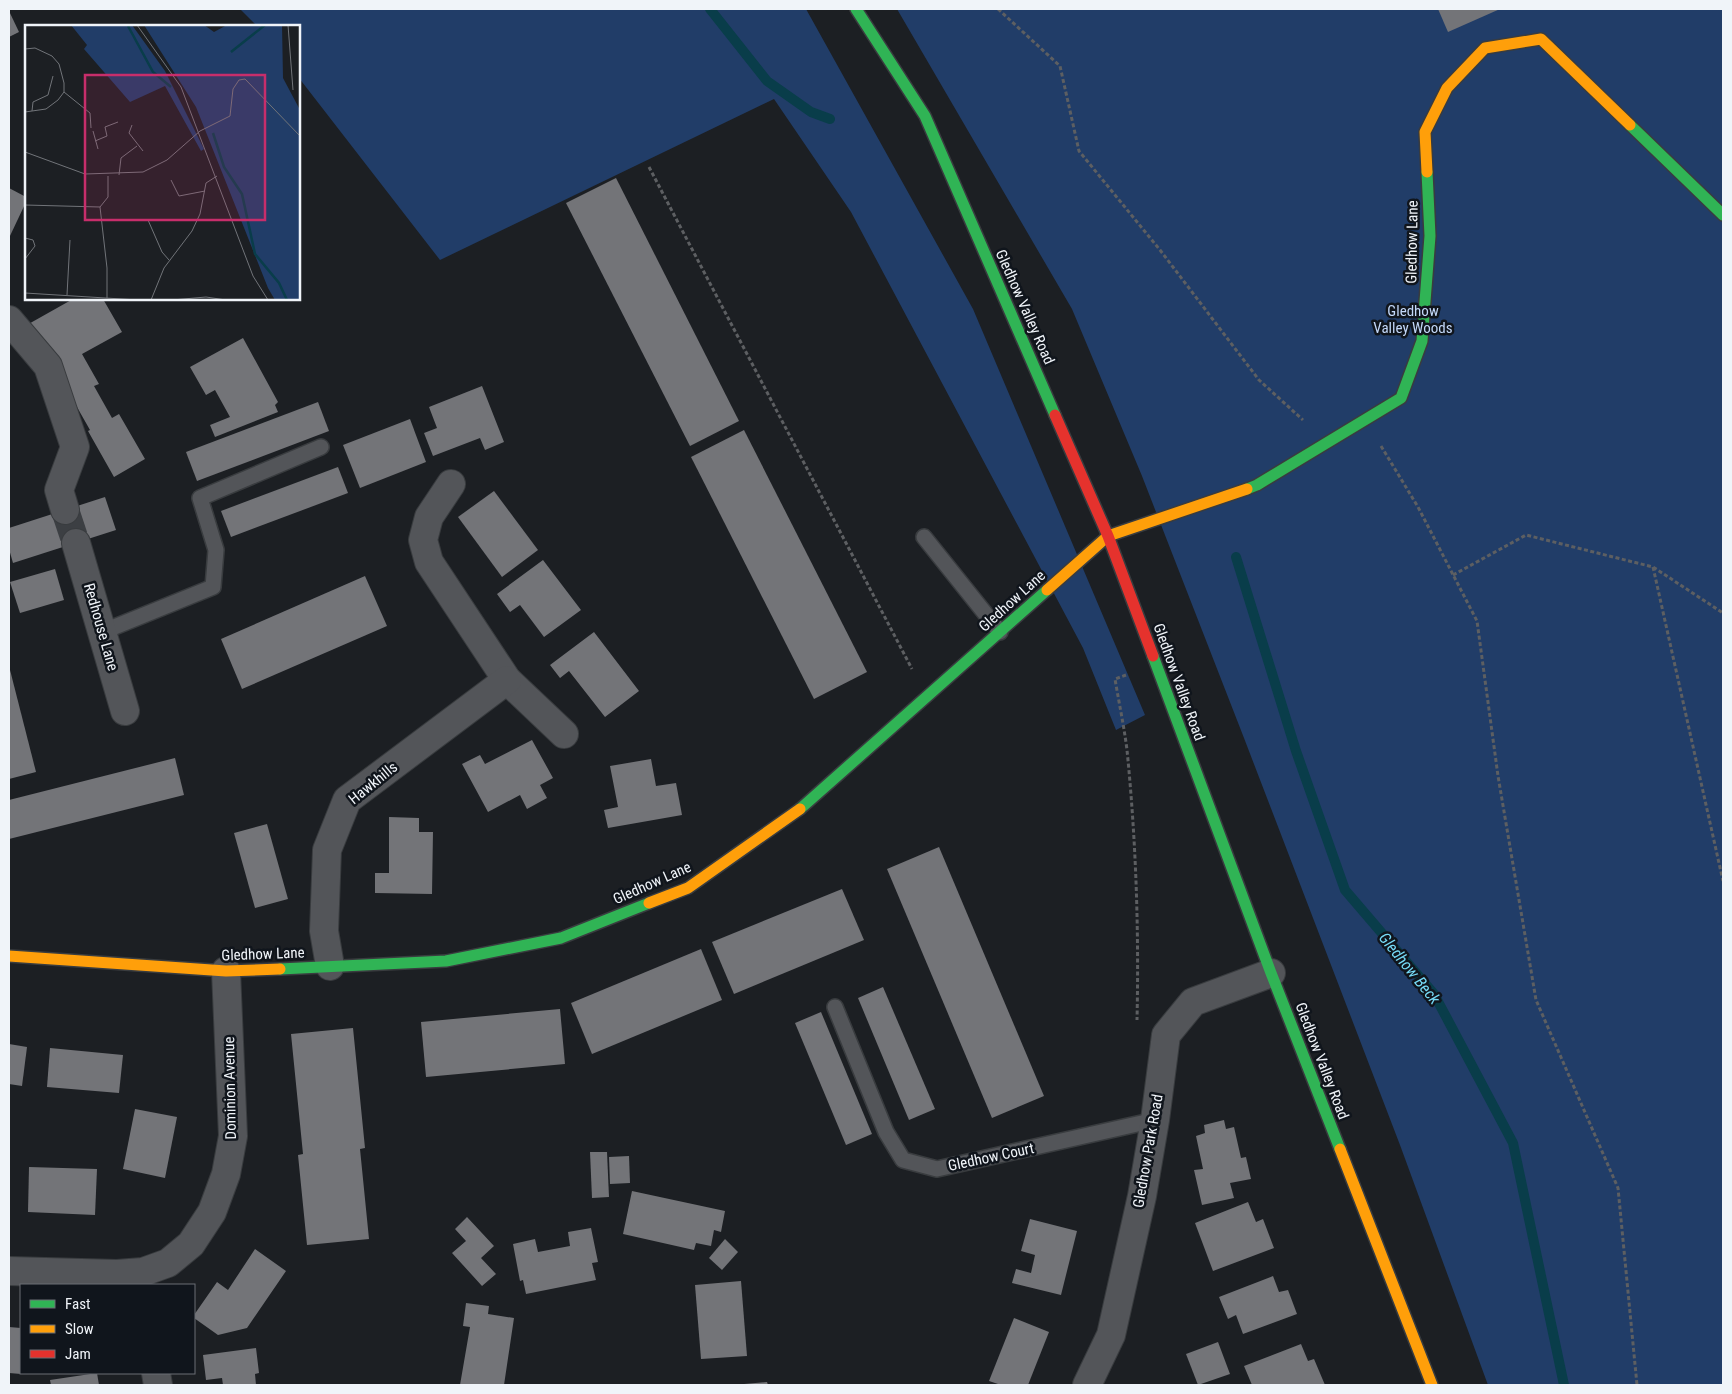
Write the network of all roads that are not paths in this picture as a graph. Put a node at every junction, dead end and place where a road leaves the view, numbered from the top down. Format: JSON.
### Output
{"nodes":[{"id":1,"x":856,"y":9,"type":"edge"},
{"id":2,"x":1723,"y":215,"type":"edge"},
{"id":3,"x":9,"y":320,"type":"edge"},
{"id":4,"x":321,"y":447,"type":"dead end"},
{"id":5,"x":451,"y":484,"type":"dead end"},
{"id":6,"x":65,"y":510,"type":"tunnel mouth"},
{"id":7,"x":1108,"y":536,"type":"junction"},
{"id":8,"x":924,"y":537,"type":"dead end"},
{"id":9,"x":76,"y":543,"type":"tunnel mouth"},
{"id":10,"x":102,"y":632,"type":"junction"},
{"id":11,"x":1000,"y":632,"type":"junction"},
{"id":12,"x":507,"y":680,"type":"junction"},
{"id":13,"x":125,"y":711,"type":"dead end"},
{"id":14,"x":564,"y":734,"type":"dead end"},
{"id":15,"x":9,"y":956,"type":"edge"},
{"id":16,"x":330,"y":966,"type":"junction"},
{"id":17,"x":226,"y":971,"type":"junction"},
{"id":18,"x":1271,"y":973,"type":"junction"},
{"id":19,"x":835,"y":1007,"type":"dead end"},
{"id":20,"x":1156,"y":1120,"type":"junction"},
{"id":21,"x":9,"y":1271,"type":"edge"},
{"id":22,"x":144,"y":1279,"type":"edge"},
{"id":23,"x":1087,"y":1385,"type":"edge"},
{"id":24,"x":1432,"y":1385,"type":"edge"}],
"edges":[{"from":1,"to":7,"type":"street","name":"Gledhow Valley Road"},
{"from":2,"to":7,"type":"street","name":"Gledhow Lane"},
{"from":3,"to":6,"type":"street"},
{"from":4,"to":10,"type":"lane"},
{"from":5,"to":12,"type":"street"},
{"from":7,"to":11,"type":"street","name":"Gledhow Lane"},
{"from":7,"to":18,"type":"street","name":"Gledhow Valley Road"},
{"from":8,"to":11,"type":"lane"},
{"from":9,"to":10,"type":"street","name":"Redhouse Lane"},
{"from":10,"to":13,"type":"street","name":"Redhouse Lane"},
{"from":11,"to":16,"type":"street","name":"Gledhow Lane"},
{"from":12,"to":14,"type":"street"},
{"from":12,"to":16,"type":"street","name":"Hawkhills"},
{"from":15,"to":17,"type":"street","name":"Gledhow Lane"},
{"from":16,"to":17,"type":"street","name":"Gledhow Lane"},
{"from":17,"to":22,"type":"street","name":"Dominion Avenue"},
{"from":18,"to":20,"type":"street","name":"Gledhow Park Road"},
{"from":18,"to":24,"type":"street","name":"Gledhow Valley Road"},
{"from":19,"to":20,"type":"lane","name":"Gledhow Court"},
{"from":20,"to":23,"type":"street","name":"Gledhow Park Road"},
{"from":21,"to":22,"type":"street","name":"Dominion Avenue"}]}
